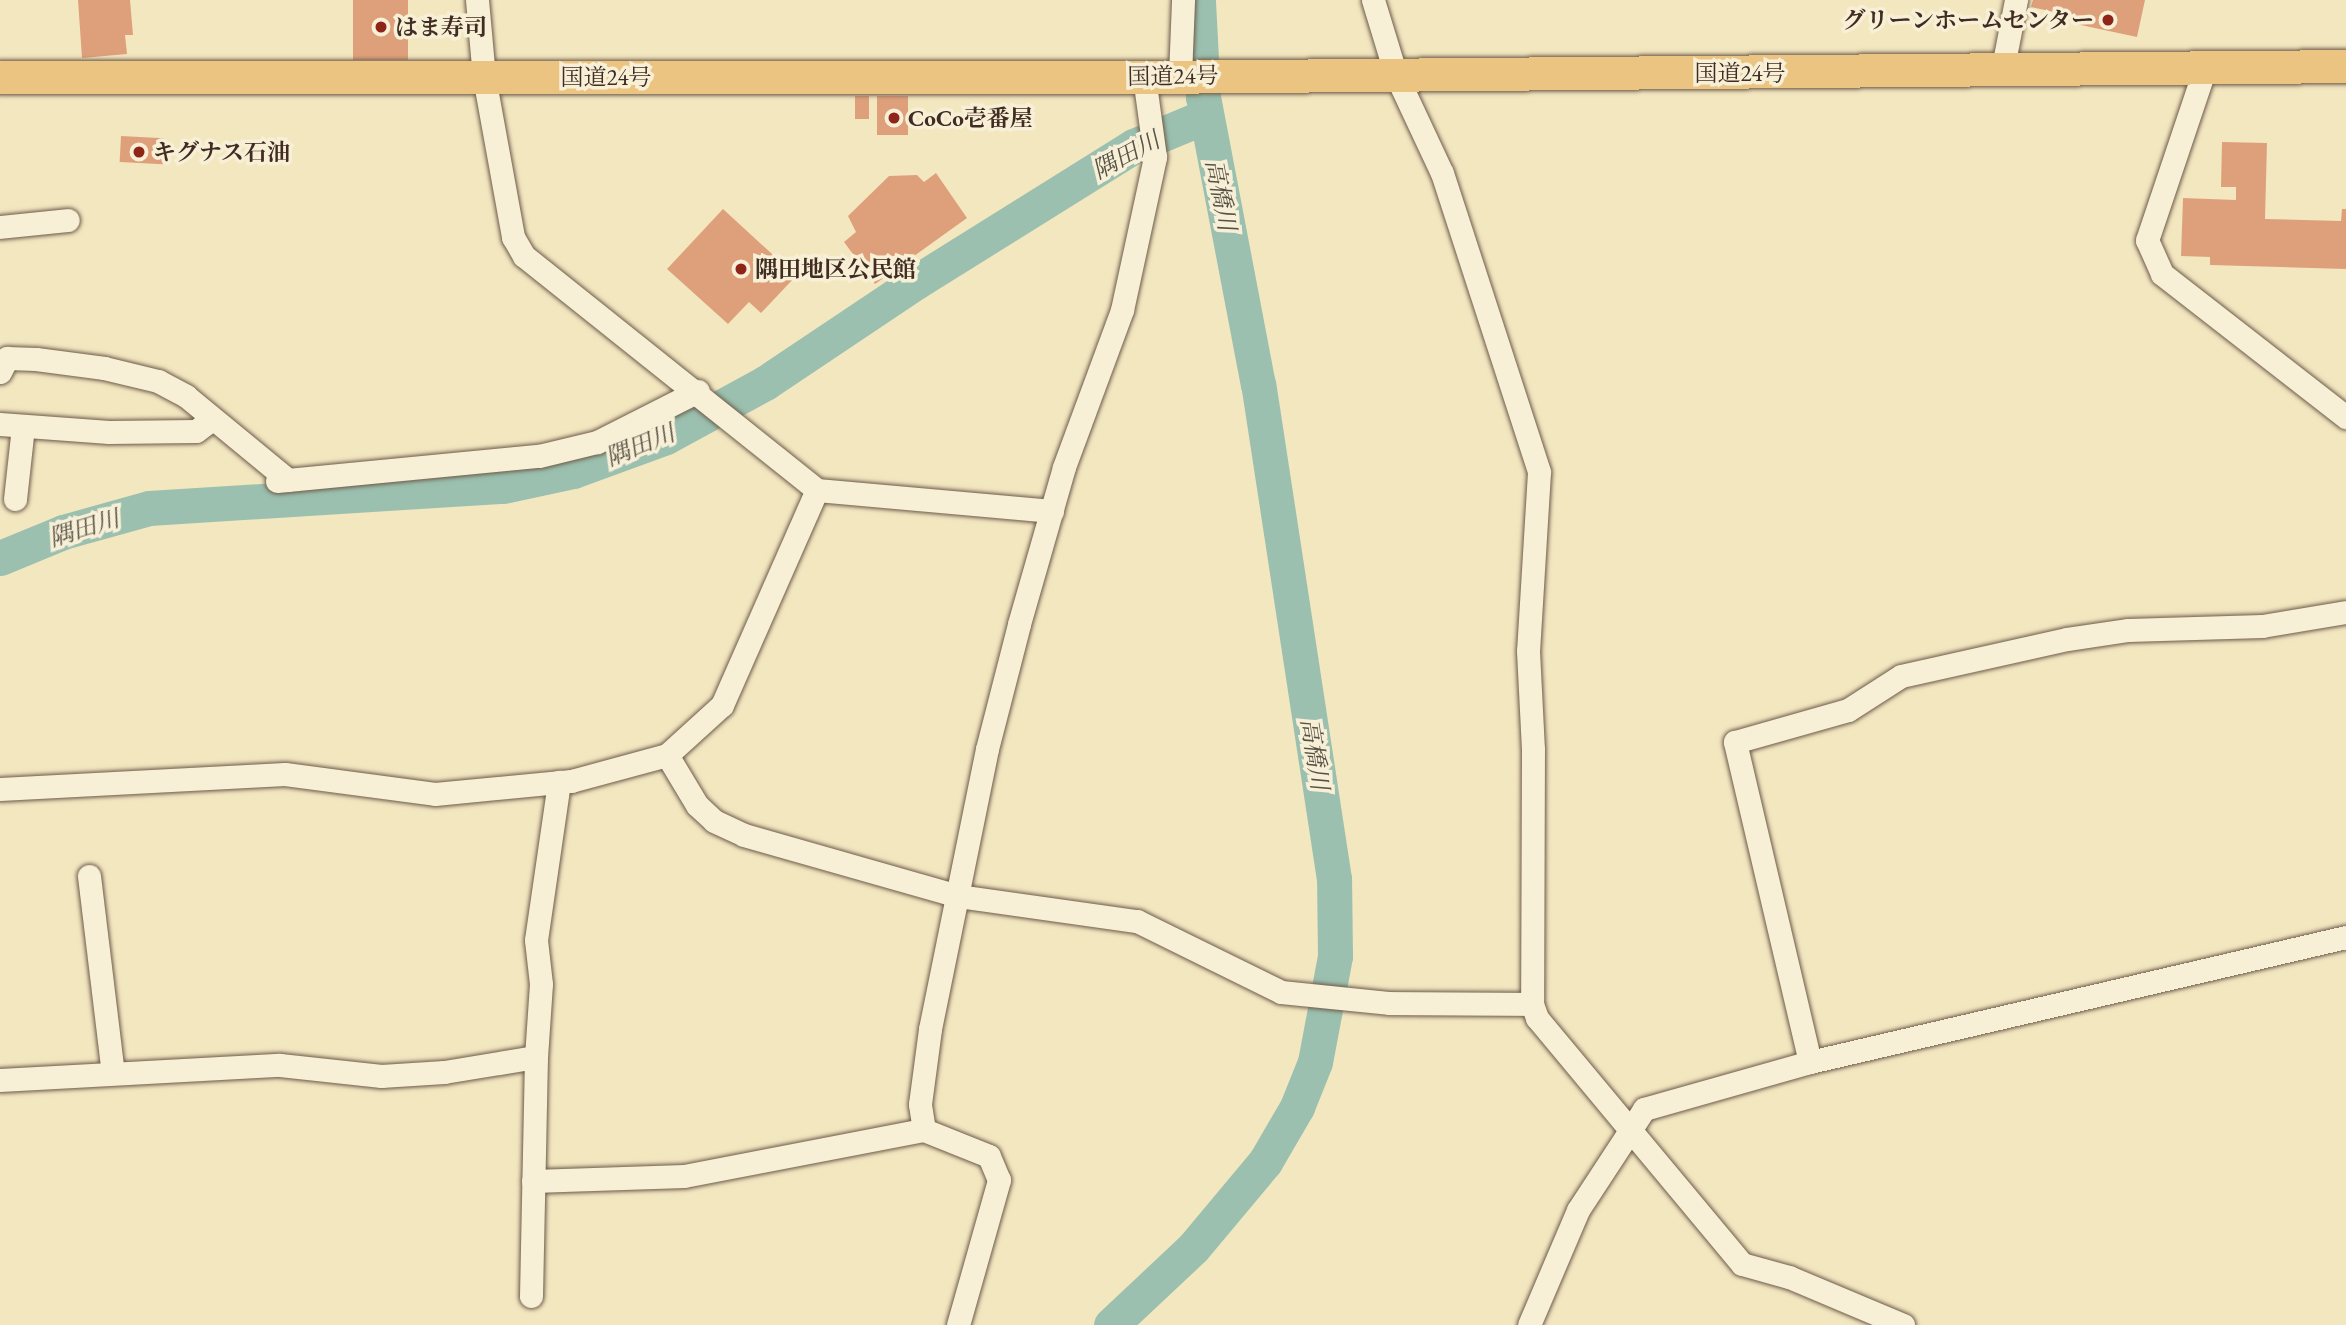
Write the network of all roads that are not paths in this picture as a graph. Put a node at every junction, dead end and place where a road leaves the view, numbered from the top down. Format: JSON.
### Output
{"nodes":[{"id":1,"x":477,"y":0,"type":"edge"},
{"id":2,"x":1183,"y":0,"type":"edge"},
{"id":3,"x":1373,"y":0,"type":"edge"},
{"id":4,"x":2016,"y":0,"type":"edge"},
{"id":5,"x":2346,"y":66,"type":"edge"},
{"id":6,"x":2205,"y":68,"type":"junction"},
{"id":7,"x":2002,"y":72,"type":"junction"},
{"id":8,"x":1395,"y":75,"type":"junction"},
{"id":9,"x":1180,"y":76,"type":"junction"},
{"id":10,"x":0,"y":77,"type":"edge"},
{"id":11,"x":484,"y":77,"type":"junction"},
{"id":12,"x":1144,"y":77,"type":"junction"},
{"id":13,"x":68,"y":220,"type":"dead end"},
{"id":14,"x":0,"y":227,"type":"edge"},
{"id":15,"x":2,"y":363,"type":"edge"},
{"id":16,"x":703,"y":395,"type":"junction"},
{"id":17,"x":2346,"y":417,"type":"edge"},
{"id":18,"x":212,"y":419,"type":"junction"},
{"id":19,"x":0,"y":425,"type":"edge"},
{"id":20,"x":23,"y":426,"type":"junction"},
{"id":21,"x":817,"y":490,"type":"junction"},
{"id":22,"x":15,"y":499,"type":"dead end"},
{"id":23,"x":1052,"y":511,"type":"junction"},
{"id":24,"x":2346,"y":611,"type":"edge"},
{"id":25,"x":667,"y":755,"type":"junction"},
{"id":26,"x":559,"y":782,"type":"junction"},
{"id":27,"x":0,"y":789,"type":"edge"},
{"id":28,"x":89,"y":876,"type":"dead end"},
{"id":29,"x":958,"y":896,"type":"junction"},
{"id":30,"x":2346,"y":937,"type":"edge"},
{"id":31,"x":1532,"y":1003,"type":"junction"},
{"id":32,"x":536,"y":1057,"type":"junction"},
{"id":33,"x":1810,"y":1062,"type":"junction"},
{"id":34,"x":113,"y":1073,"type":"junction"},
{"id":35,"x":0,"y":1080,"type":"edge"},
{"id":36,"x":1628,"y":1128,"type":"junction"},
{"id":37,"x":924,"y":1130,"type":"junction"},
{"id":38,"x":533,"y":1181,"type":"junction"},
{"id":39,"x":531,"y":1296,"type":"dead end"},
{"id":40,"x":958,"y":1325,"type":"edge"},
{"id":41,"x":1529,"y":1325,"type":"edge"},
{"id":42,"x":1903,"y":1325,"type":"edge"}],
"edges":[{"from":1,"to":11,"type":"street"},
{"from":2,"to":9,"type":"street"},
{"from":3,"to":8,"type":"street"},
{"from":4,"to":7,"type":"street"},
{"from":5,"to":6,"type":"highway","name":"国道24号"},
{"from":6,"to":7,"type":"highway","name":"国道24号"},
{"from":6,"to":17,"type":"street"},
{"from":7,"to":8,"type":"highway","name":"国道24号"},
{"from":8,"to":9,"type":"highway","name":"国道24号"},
{"from":8,"to":31,"type":"street"},
{"from":9,"to":12,"type":"highway","name":"国道24号"},
{"from":10,"to":11,"type":"highway","name":"国道24号"},
{"from":11,"to":12,"type":"highway","name":"国道24号"},
{"from":11,"to":16,"type":"street"},
{"from":12,"to":23,"type":"street"},
{"from":13,"to":14,"type":"street"},
{"from":15,"to":18,"type":"street"},
{"from":16,"to":18,"type":"street"},
{"from":16,"to":21,"type":"street"},
{"from":18,"to":20,"type":"street"},
{"from":19,"to":20,"type":"street"},
{"from":20,"to":22,"type":"street"},
{"from":21,"to":23,"type":"street"},
{"from":21,"to":25,"type":"street"},
{"from":23,"to":29,"type":"street"},
{"from":24,"to":33,"type":"street"},
{"from":25,"to":26,"type":"street"},
{"from":25,"to":29,"type":"street"},
{"from":26,"to":27,"type":"street"},
{"from":26,"to":32,"type":"street"},
{"from":28,"to":34,"type":"street"},
{"from":29,"to":31,"type":"street"},
{"from":29,"to":37,"type":"street"},
{"from":30,"to":33,"type":"street"},
{"from":31,"to":36,"type":"street"},
{"from":32,"to":34,"type":"street"},
{"from":32,"to":38,"type":"street"},
{"from":33,"to":36,"type":"street"},
{"from":34,"to":35,"type":"street"},
{"from":36,"to":41,"type":"street"},
{"from":36,"to":42,"type":"street"},
{"from":37,"to":38,"type":"street"},
{"from":37,"to":40,"type":"street"},
{"from":38,"to":39,"type":"street"}]}
